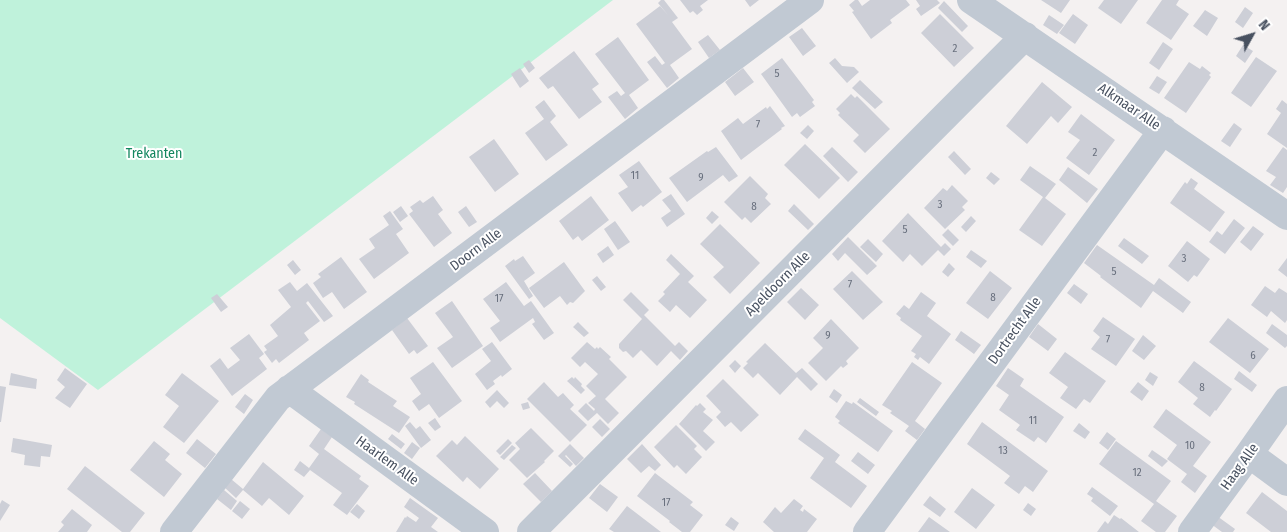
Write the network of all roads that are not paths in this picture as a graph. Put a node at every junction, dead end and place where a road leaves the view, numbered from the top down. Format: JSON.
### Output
{"nodes":[{"id":1,"x":810,"y":0,"type":"edge"},
{"id":2,"x":971,"y":0,"type":"edge"},
{"id":3,"x":1025,"y":36,"type":"junction"},
{"id":4,"x":1163,"y":130,"type":"junction"},
{"id":5,"x":1287,"y":216,"type":"edge"},
{"id":6,"x":289,"y":389,"type":"junction"},
{"id":7,"x":1287,"y":400,"type":"edge"},
{"id":8,"x":1250,"y":454,"type":"junction"},
{"id":9,"x":1287,"y":482,"type":"edge"},
{"id":10,"x":174,"y":532,"type":"edge"},
{"id":11,"x":485,"y":532,"type":"edge"},
{"id":12,"x":531,"y":532,"type":"edge"},
{"id":13,"x":867,"y":532,"type":"edge"},
{"id":14,"x":1192,"y":532,"type":"edge"}],
"edges":[{"from":1,"to":6,"type":"street","name":"Doorn Alle"},
{"from":2,"to":3,"type":"street","name":"Alkmaar Alle"},
{"from":3,"to":4,"type":"street","name":"Alkmaar Alle"},
{"from":3,"to":12,"type":"street","name":"Apeldoorn Alle"},
{"from":4,"to":5,"type":"street","name":"Alkmaar Alle"},
{"from":4,"to":13,"type":"street","name":"Dortrecht Alle"},
{"from":6,"to":10,"type":"street","name":"Doorn Alle"},
{"from":6,"to":11,"type":"street","name":"Haarlem Alle"},
{"from":7,"to":8,"type":"street","name":"Haag Alle"},
{"from":8,"to":9,"type":"street"},
{"from":8,"to":14,"type":"street","name":"Haag Alle"}]}
